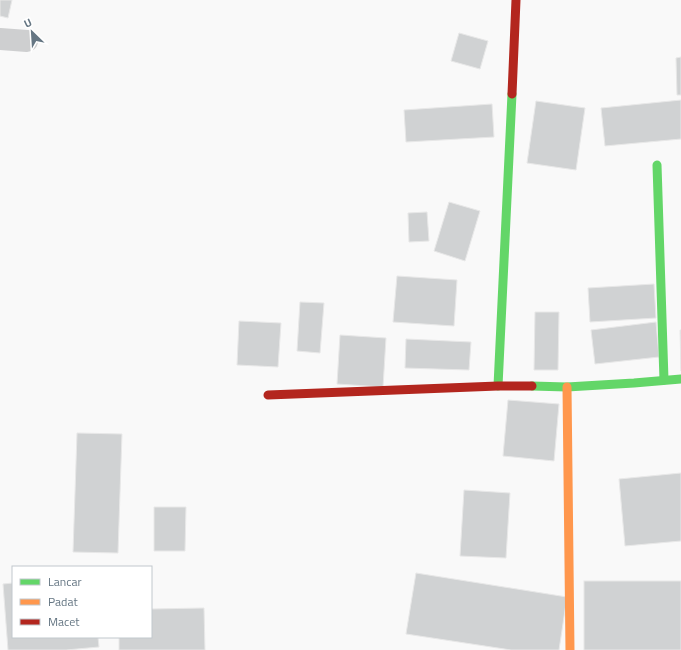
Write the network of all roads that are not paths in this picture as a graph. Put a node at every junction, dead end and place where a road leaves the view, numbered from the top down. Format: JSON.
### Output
{"nodes":[{"id":1,"x":516,"y":0,"type":"edge"},
{"id":2,"x":0,"y":39,"type":"edge"},
{"id":3,"x":27,"y":41,"type":"dead end"},
{"id":4,"x":657,"y":165,"type":"dead end"},
{"id":5,"x":681,"y":379,"type":"edge"},
{"id":6,"x":664,"y":380,"type":"junction"},
{"id":7,"x":498,"y":386,"type":"junction"},
{"id":8,"x":566,"y":387,"type":"junction"},
{"id":9,"x":268,"y":396,"type":"dead end"},
{"id":10,"x":570,"y":650,"type":"edge"}],
"edges":[{"from":1,"to":7,"type":"street"},
{"from":2,"to":3,"type":"street"},
{"from":4,"to":6,"type":"street"},
{"from":5,"to":6,"type":"street"},
{"from":6,"to":8,"type":"street"},
{"from":7,"to":8,"type":"street"},
{"from":7,"to":9,"type":"street"},
{"from":8,"to":10,"type":"street"}]}
